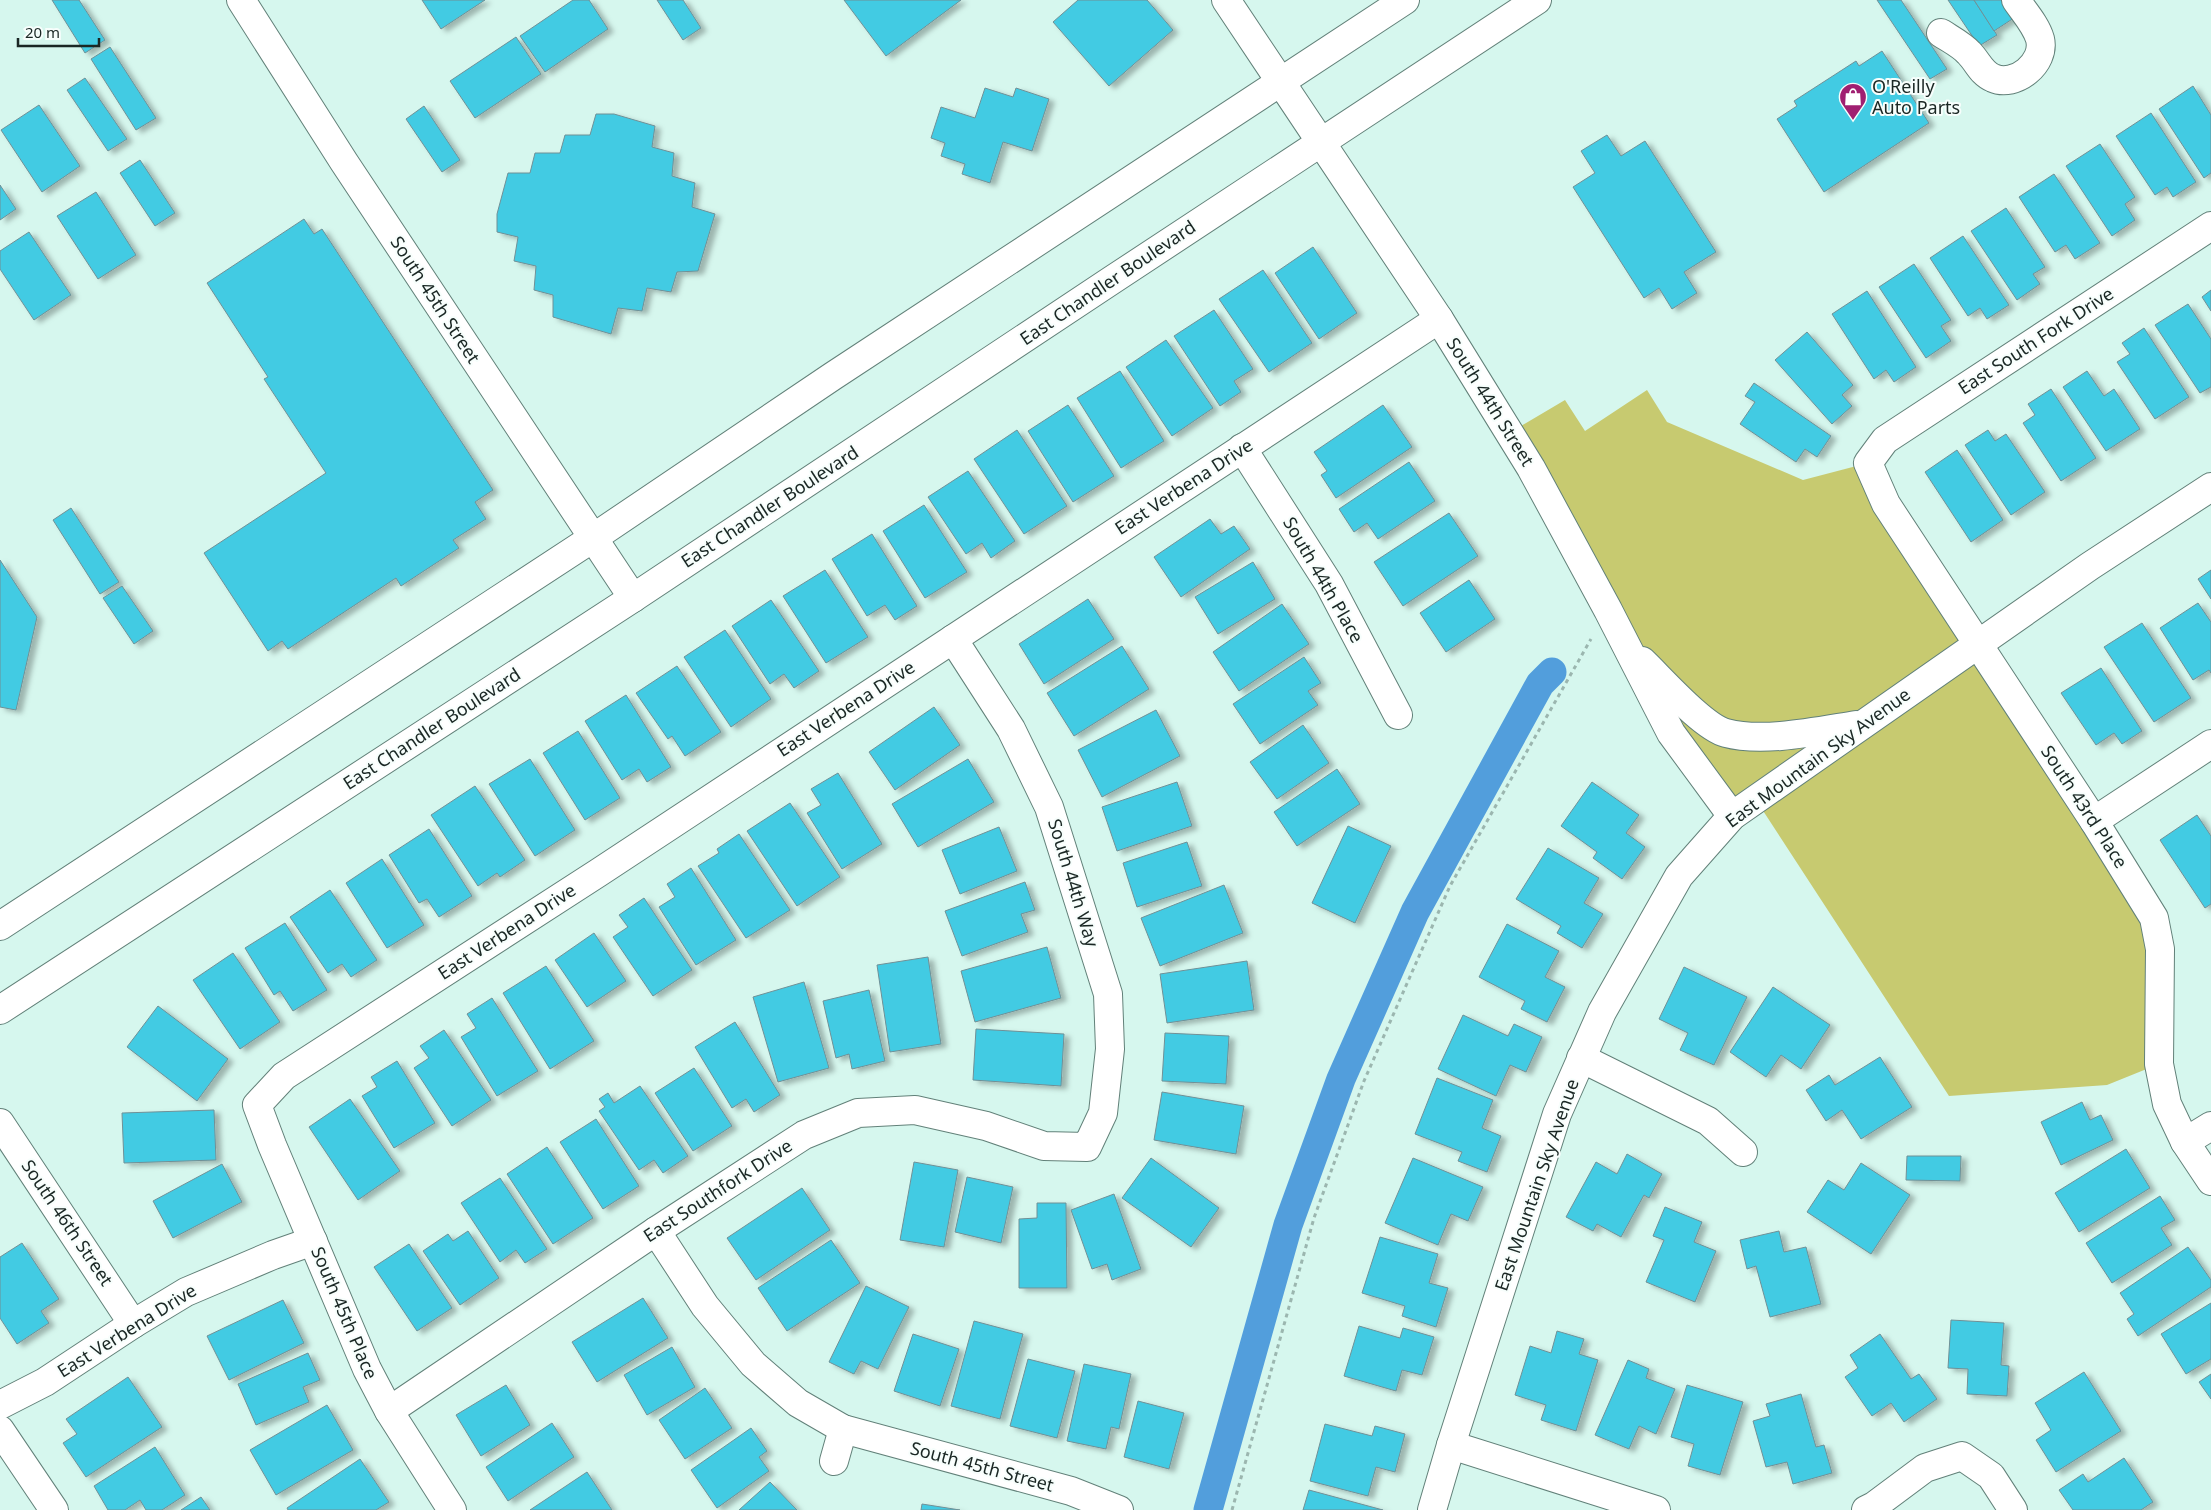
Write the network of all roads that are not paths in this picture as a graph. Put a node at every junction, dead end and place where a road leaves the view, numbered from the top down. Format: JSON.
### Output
{"nodes":[{"id":1,"x":240,"y":0,"type":"edge"},
{"id":2,"x":1226,"y":0,"type":"edge"},
{"id":3,"x":1405,"y":0,"type":"edge"},
{"id":4,"x":1538,"y":0,"type":"edge"},
{"id":5,"x":2016,"y":0,"type":"edge"},
{"id":6,"x":1941,"y":33,"type":"dead end"},
{"id":7,"x":1280,"y":82,"type":"junction"},
{"id":8,"x":1321,"y":143,"type":"junction"},
{"id":9,"x":2211,"y":226,"type":"edge"},
{"id":10,"x":1439,"y":319,"type":"junction"},
{"id":11,"x":1242,"y":448,"type":"junction"},
{"id":12,"x":1868,"y":464,"type":"joint"},
{"id":13,"x":2211,"y":487,"type":"edge"},
{"id":14,"x":593,"y":538,"type":"junction"},
{"id":15,"x":633,"y":598,"type":"junction"},
{"id":16,"x":952,"y":639,"type":"junction"},
{"id":17,"x":1625,"y":644,"type":"junction"},
{"id":18,"x":1978,"y":645,"type":"junction"},
{"id":19,"x":1398,"y":715,"type":"dead end"},
{"id":20,"x":1861,"y":724,"type":"junction"},
{"id":21,"x":2211,"y":744,"type":"edge"},
{"id":22,"x":1732,"y":816,"type":"junction"},
{"id":23,"x":2094,"y":820,"type":"junction"},
{"id":24,"x":0,"y":926,"type":"edge"},
{"id":25,"x":0,"y":1010,"type":"edge"},
{"id":26,"x":1581,"y":1058,"type":"junction"},
{"id":27,"x":257,"y":1105,"type":"joint"},
{"id":28,"x":0,"y":1123,"type":"edge"},
{"id":29,"x":2211,"y":1126,"type":"edge"},
{"id":30,"x":2185,"y":1142,"type":"junction"},
{"id":31,"x":1087,"y":1147,"type":"joint"},
{"id":32,"x":1743,"y":1152,"type":"dead end"},
{"id":33,"x":2211,"y":1181,"type":"edge"},
{"id":34,"x":656,"y":1232,"type":"junction"},
{"id":35,"x":313,"y":1241,"type":"junction"},
{"id":36,"x":133,"y":1324,"type":"junction"},
{"id":37,"x":0,"y":1405,"type":"edge"},
{"id":38,"x":389,"y":1411,"type":"junction"},
{"id":39,"x":843,"y":1429,"type":"junction"},
{"id":40,"x":0,"y":1430,"type":"edge"},
{"id":41,"x":1451,"y":1445,"type":"junction"},
{"id":42,"x":834,"y":1461,"type":"dead end"},
{"id":43,"x":54,"y":1510,"type":"edge"},
{"id":44,"x":452,"y":1510,"type":"edge"},
{"id":45,"x":1119,"y":1510,"type":"edge"},
{"id":46,"x":1432,"y":1510,"type":"edge"},
{"id":47,"x":1656,"y":1510,"type":"edge"},
{"id":48,"x":1866,"y":1510,"type":"edge"},
{"id":49,"x":2013,"y":1510,"type":"edge"}],
"edges":[{"from":1,"to":14,"type":"street","name":"South 45th Street"},
{"from":2,"to":7,"type":"street","name":"South 44th Street"},
{"from":3,"to":7,"type":"street"},
{"from":4,"to":8,"type":"street","name":"East Chandler Boulevard"},
{"from":5,"to":6,"type":"street"},
{"from":7,"to":8,"type":"street","name":"South 44th Street"},
{"from":7,"to":14,"type":"street"},
{"from":8,"to":10,"type":"street","name":"South 44th Street"},
{"from":8,"to":15,"type":"street","name":"East Chandler Boulevard"},
{"from":9,"to":12,"type":"street","name":"East South Fork Drive"},
{"from":10,"to":11,"type":"street","name":"East Verbena Drive"},
{"from":10,"to":17,"type":"street","name":"South 44th Street"},
{"from":11,"to":16,"type":"street","name":"East Verbena Drive"},
{"from":11,"to":19,"type":"street","name":"South 44th Place"},
{"from":12,"to":18,"type":"street","name":"South 43rd Place"},
{"from":13,"to":18,"type":"street","name":"East Mountain Sky Avenue"},
{"from":14,"to":15,"type":"street","name":"South 45th Street"},
{"from":14,"to":24,"type":"street"},
{"from":15,"to":25,"type":"street","name":"East Chandler Boulevard"},
{"from":16,"to":27,"type":"street","name":"East Verbena Drive"},
{"from":16,"to":31,"type":"street","name":"South 44th Way"},
{"from":17,"to":20,"type":"street"},
{"from":17,"to":22,"type":"street","name":"South 44th Street"},
{"from":18,"to":20,"type":"street","name":"East Mountain Sky Avenue"},
{"from":18,"to":23,"type":"street","name":"South 43rd Place"},
{"from":20,"to":22,"type":"street","name":"East Mountain Sky Avenue"},
{"from":21,"to":23,"type":"street"},
{"from":22,"to":26,"type":"street","name":"East Mountain Sky Avenue"},
{"from":23,"to":30,"type":"street","name":"South 43rd Place"},
{"from":26,"to":32,"type":"street"},
{"from":26,"to":41,"type":"street","name":"East Mountain Sky Avenue"},
{"from":27,"to":35,"type":"street","name":"South 45th Place"},
{"from":28,"to":36,"type":"street","name":"South 46th Street"},
{"from":29,"to":30,"type":"street"},
{"from":30,"to":33,"type":"street","name":"South 43rd Place"},
{"from":31,"to":34,"type":"street","name":"East Southfork Drive"},
{"from":34,"to":38,"type":"street","name":"East Southfork Drive"},
{"from":34,"to":39,"type":"street","name":"South 45th Street"},
{"from":35,"to":36,"type":"street","name":"East Verbena Drive"},
{"from":35,"to":38,"type":"street","name":"South 45th Place"},
{"from":36,"to":37,"type":"street","name":"East Verbena Drive"},
{"from":38,"to":44,"type":"street","name":"South 45th Place"},
{"from":39,"to":42,"type":"street"},
{"from":39,"to":45,"type":"street","name":"South 45th Street"},
{"from":40,"to":43,"type":"street"},
{"from":41,"to":46,"type":"street","name":"East Mountain Sky Avenue"},
{"from":41,"to":47,"type":"street"},
{"from":48,"to":49,"type":"street"}]}
